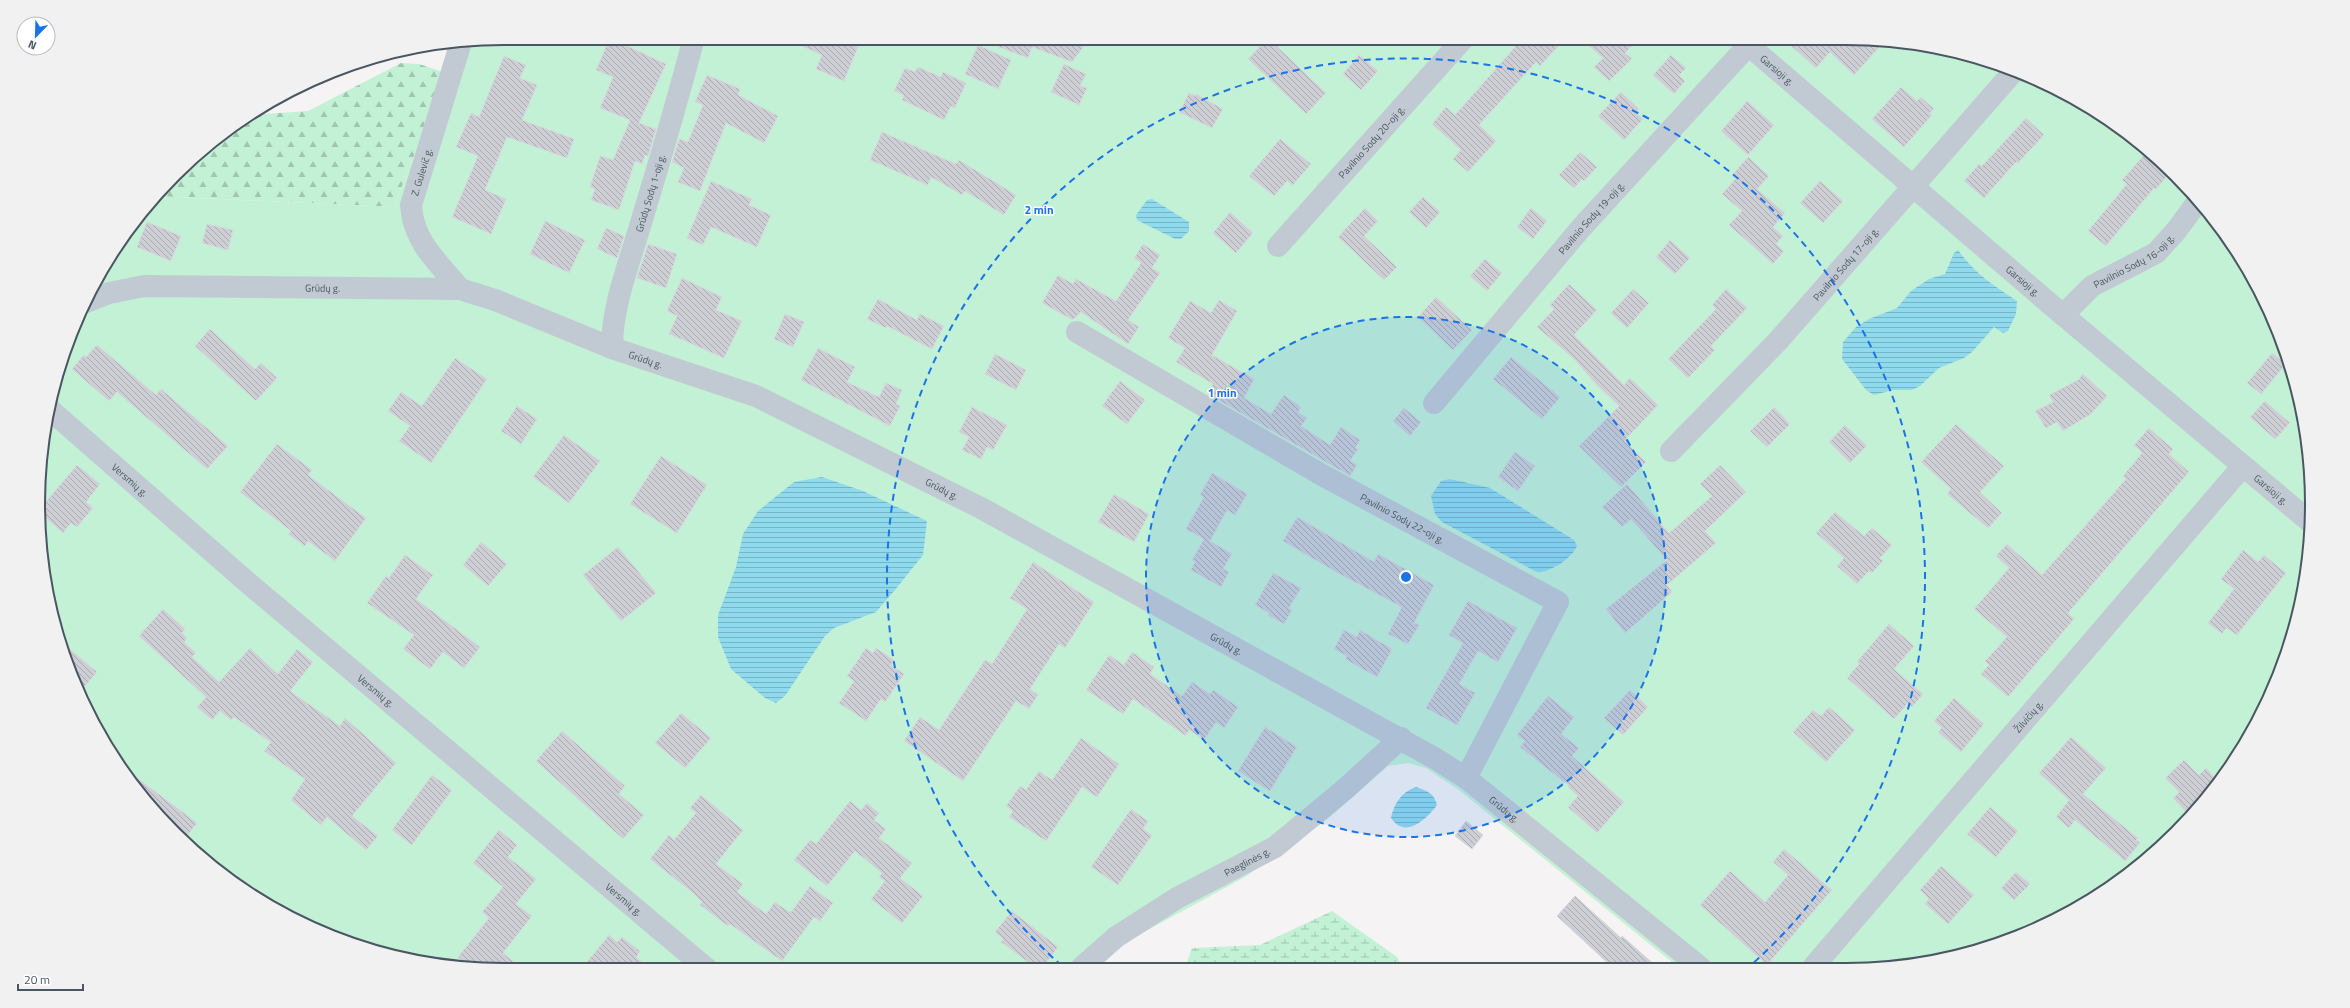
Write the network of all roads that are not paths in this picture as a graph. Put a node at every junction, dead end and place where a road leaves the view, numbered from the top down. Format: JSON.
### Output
{"nodes":[{"id":1,"x":692,"y":45,"type":"edge"},
{"id":2,"x":1458,"y":45,"type":"edge"},
{"id":3,"x":1743,"y":45,"type":"edge"},
{"id":4,"x":1753,"y":45,"type":"edge"},
{"id":5,"x":459,"y":47,"type":"edge"},
{"id":6,"x":2010,"y":75,"type":"edge"},
{"id":7,"x":1912,"y":187,"type":"junction"},
{"id":8,"x":2195,"y":206,"type":"edge"},
{"id":9,"x":1278,"y":246,"type":"dead end"},
{"id":10,"x":460,"y":289,"type":"junction"},
{"id":11,"x":93,"y":299,"type":"edge"},
{"id":12,"x":2063,"y":315,"type":"junction"},
{"id":13,"x":1077,"y":332,"type":"dead end"},
{"id":14,"x":612,"y":348,"type":"junction"},
{"id":15,"x":1434,"y":403,"type":"dead end"},
{"id":16,"x":54,"y":413,"type":"edge"},
{"id":17,"x":1671,"y":451,"type":"dead end"},
{"id":18,"x":2242,"y":467,"type":"junction"},
{"id":19,"x":2305,"y":517,"type":"edge"},
{"id":20,"x":1401,"y":738,"type":"junction"},
{"id":21,"x":1466,"y":778,"type":"junction"},
{"id":22,"x":700,"y":963,"type":"edge"},
{"id":23,"x":1087,"y":963,"type":"edge"},
{"id":24,"x":1695,"y":963,"type":"edge"},
{"id":25,"x":1817,"y":963,"type":"edge"}],
"edges":[{"from":1,"to":14,"type":"street","name":"Grūdų Sodų 1-oji g."},
{"from":2,"to":9,"type":"street","name":"Pavilnio Sodų 20-oji g."},
{"from":3,"to":15,"type":"street","name":"Pavilnio Sodų 19-oji g."},
{"from":4,"to":7,"type":"street","name":"Garsioji g."},
{"from":5,"to":10,"type":"street","name":"Z. Gulevič g."},
{"from":6,"to":7,"type":"street","name":"Pavilnio Sodų 17-oji g."},
{"from":7,"to":12,"type":"street","name":"Garsioji g."},
{"from":7,"to":17,"type":"street","name":"Pavilnio Sodų 17-oji g."},
{"from":8,"to":12,"type":"street","name":"Pavilnio Sodų 16-oji g."},
{"from":10,"to":11,"type":"street","name":"Grūdų g."},
{"from":10,"to":14,"type":"street","name":"Grūdų g."},
{"from":12,"to":18,"type":"street","name":"Garsioji g."},
{"from":13,"to":21,"type":"street","name":"Pavilnio Sodų 22-oji g."},
{"from":14,"to":20,"type":"street","name":"Grūdų g."},
{"from":16,"to":22,"type":"street","name":"Versmių g."},
{"from":18,"to":19,"type":"street","name":"Garsioji g."},
{"from":18,"to":25,"type":"street","name":"Žilvičių g."},
{"from":20,"to":21,"type":"street","name":"Grūdų g."},
{"from":20,"to":23,"type":"street","name":"Paeglinės g."},
{"from":21,"to":24,"type":"street","name":"Grūdų g."}]}
